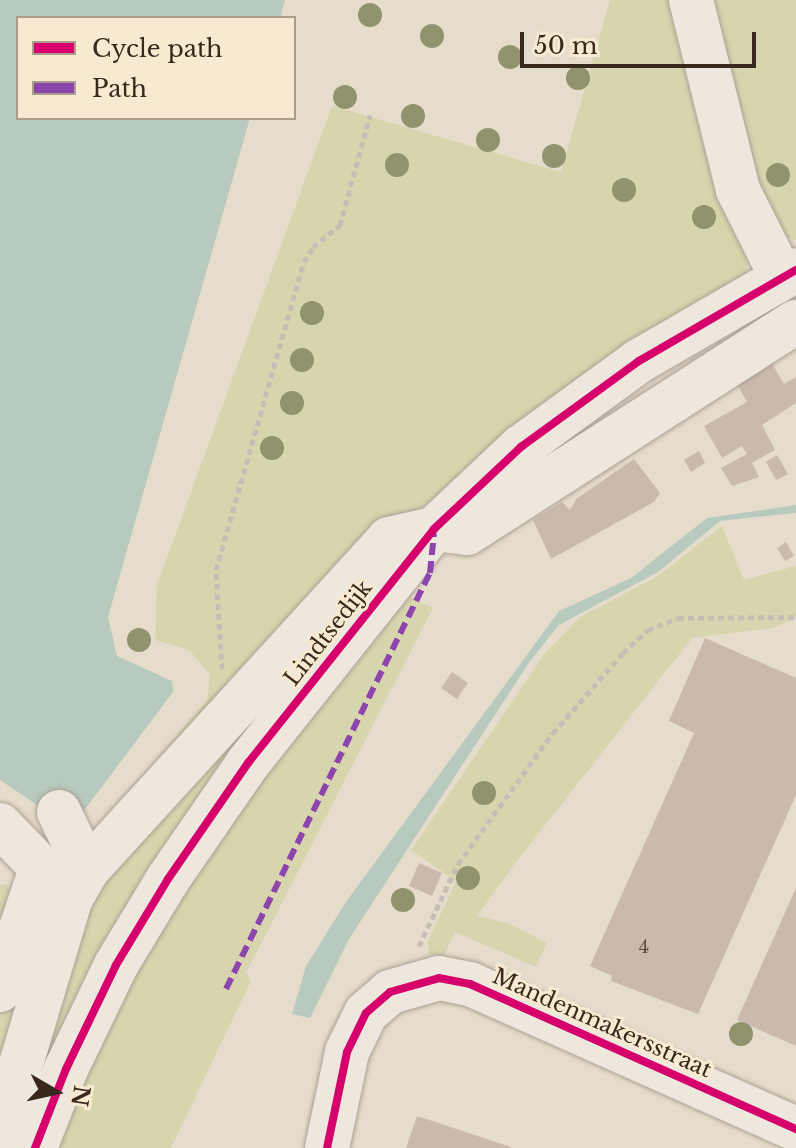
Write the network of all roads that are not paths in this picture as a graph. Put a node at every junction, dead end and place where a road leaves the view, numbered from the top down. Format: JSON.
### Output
{"nodes":[{"id":1,"x":691,"y":0,"type":"edge"},
{"id":2,"x":789,"y":274,"type":"edge"},
{"id":3,"x":796,"y":322,"type":"edge"},
{"id":4,"x":434,"y":529,"type":"junction"},
{"id":5,"x":59,"y":812,"type":"dead end"},
{"id":6,"x":0,"y":825,"type":"edge"},
{"id":7,"x":66,"y":879,"type":"junction"},
{"id":8,"x":0,"y":990,"type":"edge"},
{"id":9,"x":796,"y":1129,"type":"edge"},
{"id":10,"x":0,"y":1134,"type":"edge"},
{"id":11,"x":35,"y":1148,"type":"edge"},
{"id":12,"x":327,"y":1148,"type":"edge"}],
"edges":[{"from":1,"to":2,"type":"street"},
{"from":2,"to":4,"type":"street","name":"Lindtsedijk"},
{"from":3,"to":4,"type":"street"},
{"from":4,"to":7,"type":"street"},
{"from":4,"to":11,"type":"street","name":"Lindtsedijk"},
{"from":5,"to":7,"type":"street"},
{"from":6,"to":7,"type":"street"},
{"from":7,"to":8,"type":"street"},
{"from":7,"to":10,"type":"street"},
{"from":9,"to":12,"type":"street","name":"Mandenmakersstraat"}]}
